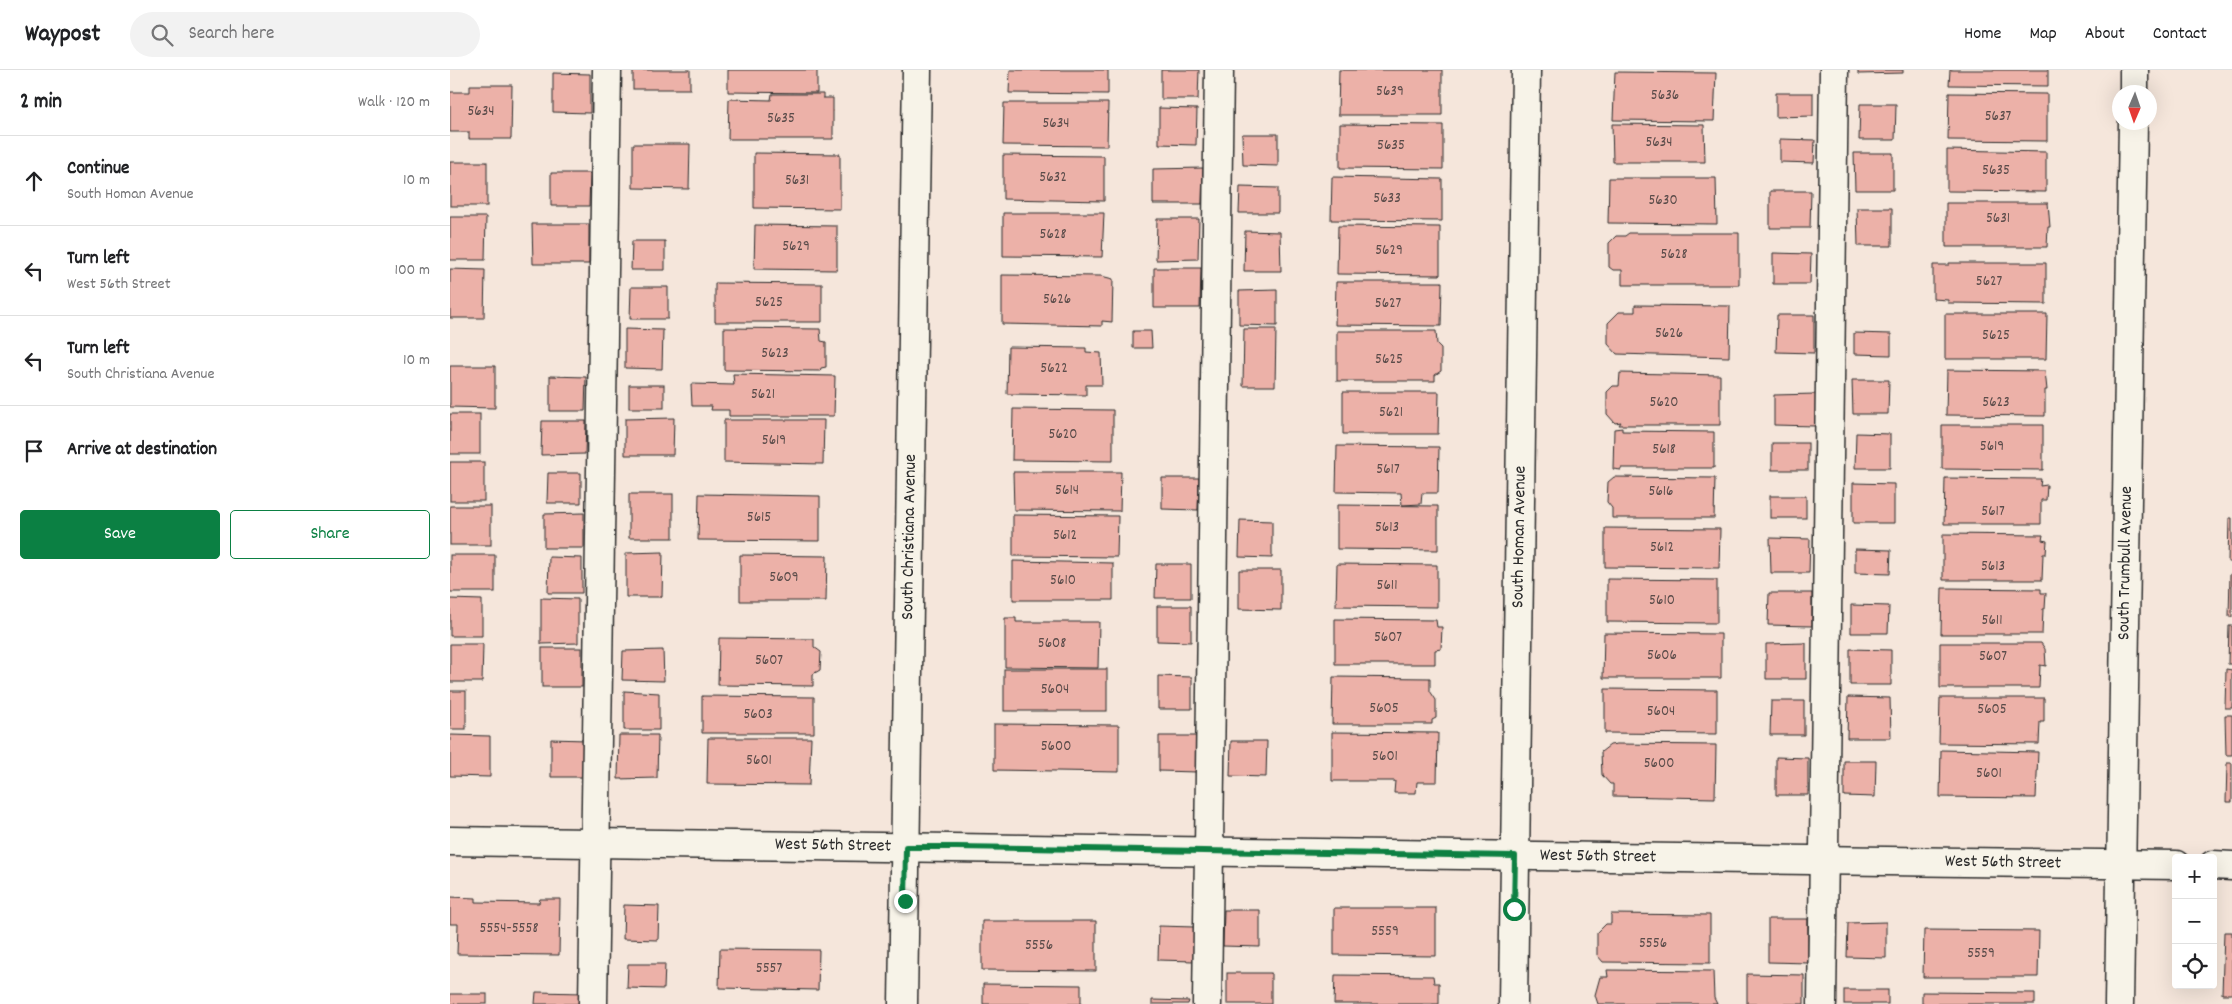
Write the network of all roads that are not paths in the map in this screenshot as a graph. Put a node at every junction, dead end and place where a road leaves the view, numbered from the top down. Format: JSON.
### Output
{"nodes":[{"id":1,"x":607,"y":70,"type":"edge"},
{"id":2,"x":917,"y":70,"type":"edge"},
{"id":3,"x":1219,"y":70,"type":"edge"},
{"id":4,"x":1526,"y":70,"type":"edge"},
{"id":5,"x":1834,"y":70,"type":"edge"},
{"id":6,"x":2134,"y":70,"type":"edge"},
{"id":7,"x":2134,"y":85,"type":"edge"},
{"id":8,"x":2134,"y":130,"type":"edge"},
{"id":9,"x":450,"y":841,"type":"edge"},
{"id":10,"x":594,"y":843,"type":"junction"},
{"id":11,"x":906,"y":847,"type":"junction"},
{"id":12,"x":1208,"y":852,"type":"junction"},
{"id":13,"x":1515,"y":856,"type":"junction"},
{"id":14,"x":1824,"y":860,"type":"junction"},
{"id":15,"x":2122,"y":864,"type":"junction"},
{"id":16,"x":2172,"y":865,"type":"edge"},
{"id":17,"x":2217,"y":865,"type":"edge"},
{"id":18,"x":2232,"y":866,"type":"edge"},
{"id":19,"x":593,"y":1004,"type":"edge"},
{"id":20,"x":904,"y":1004,"type":"edge"},
{"id":21,"x":1207,"y":1004,"type":"edge"},
{"id":22,"x":1513,"y":1004,"type":"edge"},
{"id":23,"x":1822,"y":1004,"type":"edge"},
{"id":24,"x":2120,"y":1004,"type":"edge"}],
"edges":[{"from":1,"to":10,"type":"street"},
{"from":2,"to":11,"type":"street","name":"South Christiana Avenue"},
{"from":3,"to":12,"type":"street"},
{"from":4,"to":13,"type":"street","name":"South Homan Avenue"},
{"from":5,"to":14,"type":"street"},
{"from":6,"to":7,"type":"street"},
{"from":8,"to":15,"type":"street","name":"South Trumbull Avenue"},
{"from":9,"to":10,"type":"street","name":"West 56th Street"},
{"from":10,"to":11,"type":"street","name":"West 56th Street"},
{"from":10,"to":19,"type":"street"},
{"from":11,"to":12,"type":"street","name":"West 56th Street"},
{"from":11,"to":20,"type":"street","name":"South Christiana Avenue"},
{"from":12,"to":13,"type":"street","name":"West 56th Street"},
{"from":12,"to":21,"type":"street"},
{"from":13,"to":14,"type":"street","name":"West 56th Street"},
{"from":13,"to":22,"type":"street","name":"South Homan Avenue"},
{"from":14,"to":15,"type":"street","name":"West 56th Street"},
{"from":14,"to":23,"type":"street"},
{"from":15,"to":16,"type":"street","name":"West 56th Street"},
{"from":15,"to":24,"type":"street","name":"South Trumbull Avenue"},
{"from":17,"to":18,"type":"street"}]}
